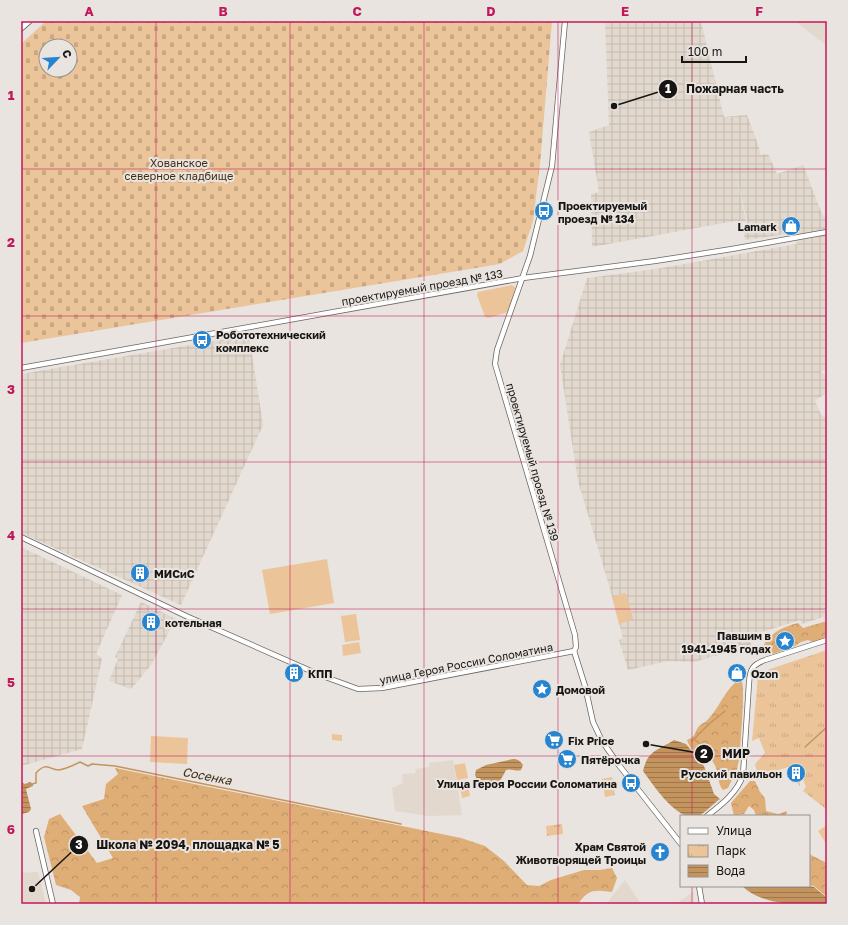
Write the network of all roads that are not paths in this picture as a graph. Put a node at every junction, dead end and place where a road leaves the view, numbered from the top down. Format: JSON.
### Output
{"nodes":[{"id":1,"x":29,"y":21,"type":"edge"},
{"id":2,"x":565,"y":21,"type":"edge"},
{"id":3,"x":21,"y":28,"type":"edge"},
{"id":4,"x":827,"y":232,"type":"edge"},
{"id":5,"x":523,"y":278,"type":"junction"},
{"id":6,"x":21,"y":368,"type":"edge"},
{"id":7,"x":21,"y":537,"type":"edge"},
{"id":8,"x":827,"y":640,"type":"edge"},
{"id":9,"x":574,"y":651,"type":"junction"},
{"id":10,"x":707,"y":815,"type":"edge"},
{"id":11,"x":669,"y":828,"type":"junction"},
{"id":12,"x":36,"y":831,"type":"dead end"},
{"id":13,"x":680,"y":836,"type":"edge"},
{"id":14,"x":680,"y":842,"type":"edge"},
{"id":15,"x":698,"y":887,"type":"edge"},
{"id":16,"x":53,"y":904,"type":"edge"},
{"id":17,"x":702,"y":904,"type":"edge"}],
"edges":[{"from":1,"to":3,"type":"main road"},
{"from":2,"to":5,"type":"street"},
{"from":4,"to":5,"type":"street","name":"проектируемый проезд № 133"},
{"from":5,"to":6,"type":"street","name":"проектируемый проезд № 133"},
{"from":5,"to":9,"type":"street","name":"проектируемый проезд № 139"},
{"from":7,"to":9,"type":"street","name":"улица Героя России Соломатина"},
{"from":8,"to":10,"type":"street"},
{"from":9,"to":11,"type":"street"},
{"from":11,"to":13,"type":"street"},
{"from":11,"to":14,"type":"street"},
{"from":12,"to":16,"type":"street"},
{"from":15,"to":17,"type":"street"}]}
